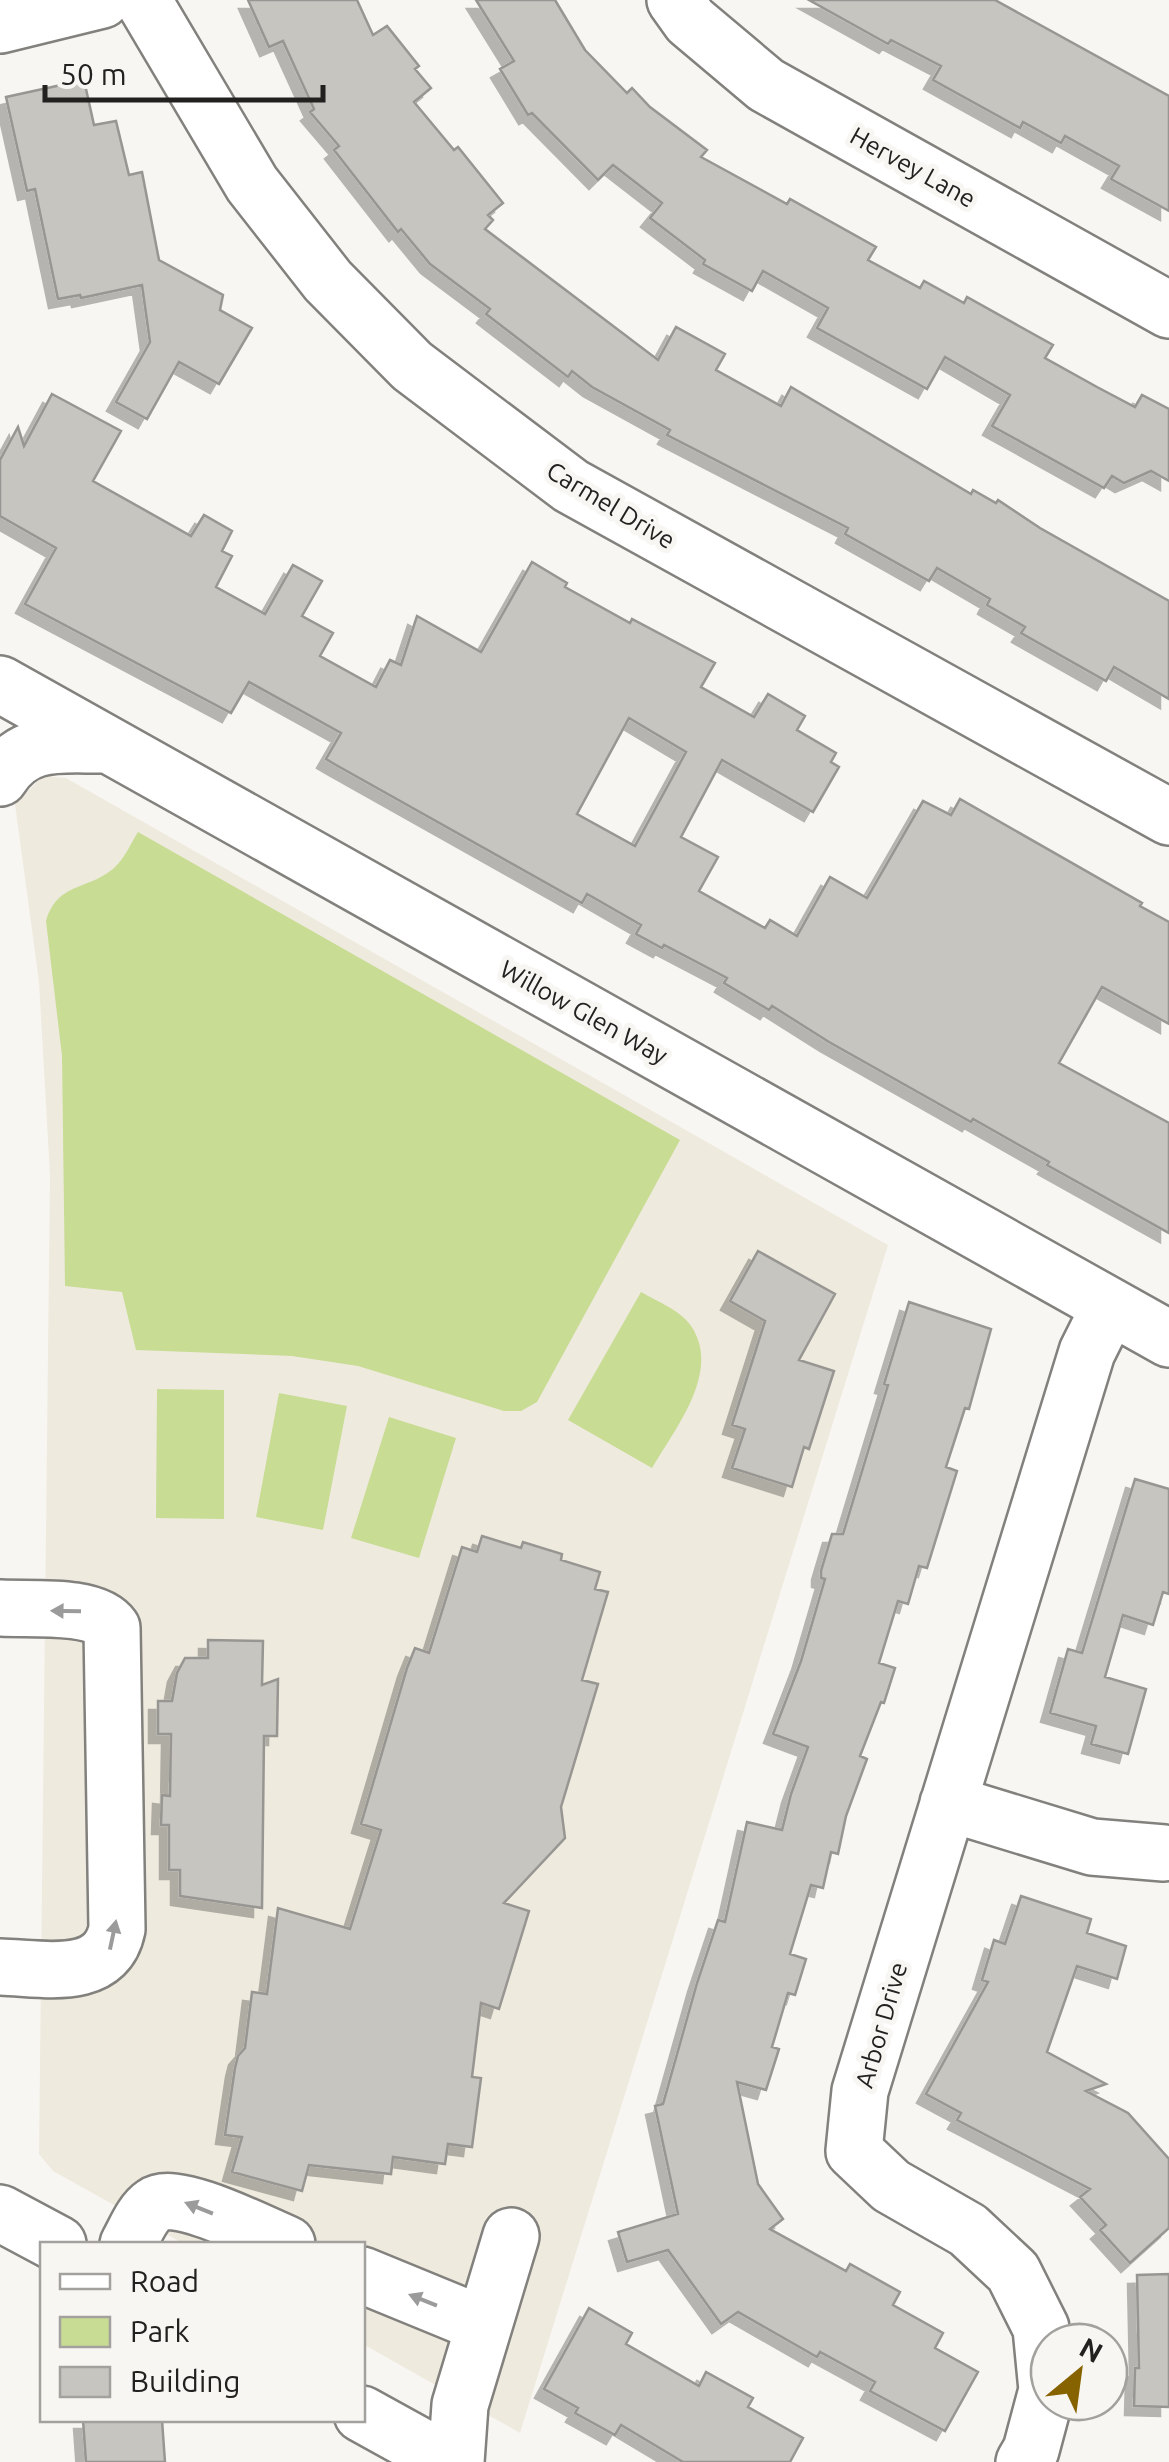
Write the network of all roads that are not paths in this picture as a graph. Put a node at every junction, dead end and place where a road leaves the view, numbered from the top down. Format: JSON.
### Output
{"nodes":[{"id":1,"x":102,"y":0,"type":"edge"},
{"id":2,"x":143,"y":0,"type":"edge"},
{"id":3,"x":675,"y":0,"type":"edge"},
{"id":4,"x":0,"y":25,"type":"edge"},
{"id":5,"x":1169,"y":310,"type":"edge"},
{"id":6,"x":0,"y":684,"type":"edge"},
{"id":7,"x":107,"y":745,"type":"junction"},
{"id":8,"x":0,"y":778,"type":"edge"},
{"id":9,"x":1169,"y":817,"type":"edge"},
{"id":10,"x":1110,"y":1306,"type":"junction"},
{"id":11,"x":1169,"y":1339,"type":"edge"},
{"id":12,"x":0,"y":1608,"type":"edge"},
{"id":13,"x":948,"y":1804,"type":"junction"},
{"id":14,"x":1164,"y":1852,"type":"dead end"},
{"id":15,"x":0,"y":1967,"type":"edge"},
{"id":16,"x":0,"y":2212,"type":"edge"},
{"id":17,"x":511,"y":2236,"type":"dead end"},
{"id":18,"x":54,"y":2242,"type":"edge"},
{"id":19,"x":129,"y":2242,"type":"edge"},
{"id":20,"x":283,"y":2242,"type":"edge"},
{"id":21,"x":365,"y":2277,"type":"edge"},
{"id":22,"x":484,"y":2326,"type":"junction"},
{"id":23,"x":365,"y":2416,"type":"edge"},
{"id":24,"x":453,"y":2462,"type":"edge"},
{"id":25,"x":1024,"y":2462,"type":"edge"}],
"edges":[{"from":1,"to":4,"type":"street"},
{"from":2,"to":9,"type":"street","name":"Carmel Drive"},
{"from":3,"to":5,"type":"street","name":"Hervey Lane"},
{"from":6,"to":7,"type":"street","name":"Willow Glen Way"},
{"from":7,"to":8,"type":"street"},
{"from":7,"to":10,"type":"street","name":"Willow Glen Way"},
{"from":10,"to":11,"type":"street","name":"Willow Glen Way"},
{"from":10,"to":13,"type":"street","name":"Arbor Drive"},
{"from":15,"to":12,"type":"street","one_way":true},
{"from":13,"to":14,"type":"street"},
{"from":13,"to":25,"type":"street","name":"Arbor Drive"},
{"from":16,"to":18,"type":"street"},
{"from":17,"to":22,"type":"street"},
{"from":20,"to":19,"type":"street","one_way":true},
{"from":22,"to":21,"type":"street","one_way":true},
{"from":22,"to":24,"type":"street"},
{"from":23,"to":24,"type":"street"}]}
